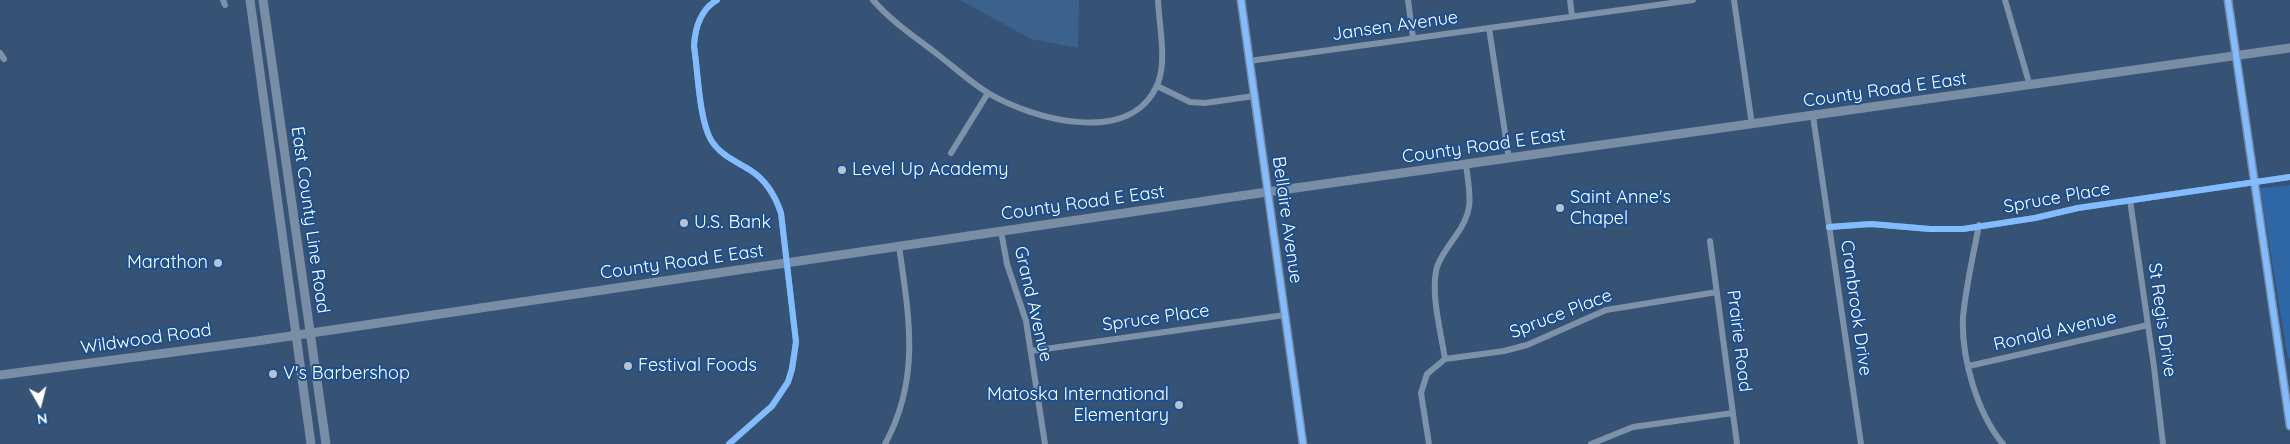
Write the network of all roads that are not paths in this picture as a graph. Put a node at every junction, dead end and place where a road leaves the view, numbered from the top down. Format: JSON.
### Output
{"nodes":[{"id":1,"x":250,"y":0,"type":"edge"},
{"id":2,"x":263,"y":0,"type":"edge"},
{"id":3,"x":717,"y":0,"type":"edge"},
{"id":4,"x":873,"y":0,"type":"edge"},
{"id":5,"x":1158,"y":0,"type":"edge"},
{"id":6,"x":1241,"y":0,"type":"edge"},
{"id":7,"x":1408,"y":0,"type":"edge"},
{"id":8,"x":1570,"y":0,"type":"edge"},
{"id":9,"x":1693,"y":0,"type":"edge"},
{"id":10,"x":1734,"y":0,"type":"edge"},
{"id":11,"x":2005,"y":0,"type":"edge"},
{"id":12,"x":2228,"y":0,"type":"edge"},
{"id":13,"x":708,"y":2,"type":"edge"},
{"id":14,"x":1572,"y":16,"type":"junction"},
{"id":15,"x":1489,"y":28,"type":"junction"},
{"id":16,"x":1413,"y":38,"type":"junction"},
{"id":17,"x":2290,"y":48,"type":"edge"},
{"id":18,"x":2236,"y":56,"type":"junction"},
{"id":19,"x":1249,"y":61,"type":"junction"},
{"id":20,"x":1157,"y":86,"type":"junction"},
{"id":21,"x":2030,"y":86,"type":"junction"},
{"id":22,"x":988,"y":93,"type":"junction"},
{"id":23,"x":1254,"y":96,"type":"junction"},
{"id":24,"x":1813,"y":116,"type":"junction"},
{"id":25,"x":1752,"y":125,"type":"junction"},
{"id":26,"x":951,"y":153,"type":"dead end"},
{"id":27,"x":1509,"y":159,"type":"junction"},
{"id":28,"x":1466,"y":165,"type":"junction"},
{"id":29,"x":2290,"y":177,"type":"edge"},
{"id":30,"x":2255,"y":182,"type":"junction"},
{"id":31,"x":1267,"y":192,"type":"junction"},
{"id":32,"x":2130,"y":200,"type":"junction"},
{"id":33,"x":1979,"y":225,"type":"junction"},
{"id":34,"x":1829,"y":227,"type":"junction"},
{"id":35,"x":1001,"y":230,"type":"junction"},
{"id":36,"x":1710,"y":241,"type":"dead end"},
{"id":37,"x":899,"y":246,"type":"junction"},
{"id":38,"x":785,"y":262,"type":"junction"},
{"id":39,"x":1717,"y":292,"type":"junction"},
{"id":40,"x":1285,"y":314,"type":"junction"},
{"id":41,"x":2148,"y":325,"type":"junction"},
{"id":42,"x":310,"y":333,"type":"junction"},
{"id":43,"x":296,"y":335,"type":"junction"},
{"id":44,"x":1031,"y":351,"type":"junction"},
{"id":45,"x":1445,"y":359,"type":"junction"},
{"id":46,"x":1969,"y":366,"type":"junction"},
{"id":47,"x":0,"y":375,"type":"edge"},
{"id":48,"x":1733,"y":413,"type":"junction"},
{"id":49,"x":2290,"y":426,"type":"edge"},
{"id":50,"x":311,"y":444,"type":"edge"},
{"id":51,"x":326,"y":444,"type":"edge"},
{"id":52,"x":729,"y":444,"type":"edge"},
{"id":53,"x":885,"y":444,"type":"edge"},
{"id":54,"x":1045,"y":444,"type":"edge"},
{"id":55,"x":1303,"y":444,"type":"edge"},
{"id":56,"x":1429,"y":444,"type":"edge"},
{"id":57,"x":1591,"y":444,"type":"edge"},
{"id":58,"x":1738,"y":444,"type":"edge"},
{"id":59,"x":1861,"y":444,"type":"edge"},
{"id":60,"x":2003,"y":444,"type":"edge"},
{"id":61,"x":2163,"y":444,"type":"edge"}],
"edges":[{"from":1,"to":43,"type":"main road","name":"East County Line Road"},
{"from":2,"to":42,"type":"main road","name":"East County Line Road"},
{"from":3,"to":13,"type":"street"},
{"from":4,"to":22,"type":"street"},
{"from":5,"to":20,"type":"street"},
{"from":6,"to":19,"type":"main road","name":"Bellaire Avenue"},
{"from":7,"to":16,"type":"street"},
{"from":8,"to":14,"type":"street"},
{"from":9,"to":14,"type":"street","name":"Jansen Avenue"},
{"from":10,"to":25,"type":"street"},
{"from":11,"to":21,"type":"street"},
{"from":12,"to":18,"type":"main road"},
{"from":13,"to":38,"type":"street"},
{"from":14,"to":15,"type":"street","name":"Jansen Avenue"},
{"from":15,"to":16,"type":"street","name":"Jansen Avenue"},
{"from":15,"to":27,"type":"street"},
{"from":16,"to":19,"type":"street","name":"Jansen Avenue"},
{"from":17,"to":18,"type":"main road","name":"County Road E East"},
{"from":18,"to":21,"type":"main road","name":"County Road E East"},
{"from":18,"to":30,"type":"main road"},
{"from":19,"to":23,"type":"main road","name":"Bellaire Avenue"},
{"from":20,"to":22,"type":"street"},
{"from":20,"to":23,"type":"street"},
{"from":21,"to":24,"type":"main road","name":"County Road E East"},
{"from":22,"to":26,"type":"street"},
{"from":23,"to":31,"type":"main road","name":"Bellaire Avenue"},
{"from":24,"to":25,"type":"main road","name":"County Road E East"},
{"from":24,"to":34,"type":"street","name":"Cranbrook Drive"},
{"from":25,"to":27,"type":"main road","name":"County Road E East"},
{"from":27,"to":28,"type":"main road","name":"County Road E East"},
{"from":28,"to":31,"type":"main road","name":"County Road E East"},
{"from":28,"to":45,"type":"street"},
{"from":29,"to":30,"type":"street","name":"Spruce Place"},
{"from":30,"to":32,"type":"street","name":"Spruce Place"},
{"from":30,"to":49,"type":"main road"},
{"from":31,"to":35,"type":"main road","name":"County Road E East"},
{"from":31,"to":40,"type":"main road","name":"Bellaire Avenue"},
{"from":32,"to":33,"type":"street","name":"Spruce Place"},
{"from":32,"to":41,"type":"street","name":"St Regis Drive"},
{"from":33,"to":34,"type":"street","name":"Spruce Place"},
{"from":33,"to":46,"type":"street"},
{"from":34,"to":59,"type":"street","name":"Cranbrook Drive"},
{"from":35,"to":37,"type":"main road","name":"County Road E East"},
{"from":35,"to":44,"type":"street","name":"Grand Avenue"},
{"from":36,"to":39,"type":"street","name":"Prairie Road"},
{"from":37,"to":38,"type":"main road","name":"County Road E East"},
{"from":37,"to":53,"type":"street"},
{"from":38,"to":42,"type":"main road","name":"County Road E East"},
{"from":38,"to":52,"type":"street"},
{"from":39,"to":45,"type":"street","name":"Spruce Place"},
{"from":39,"to":48,"type":"street","name":"Prairie Road"},
{"from":40,"to":44,"type":"street","name":"Spruce Place"},
{"from":40,"to":55,"type":"main road","name":"Bellaire Avenue"},
{"from":41,"to":46,"type":"street","name":"Ronald Avenue"},
{"from":41,"to":61,"type":"street","name":"St Regis Drive"},
{"from":42,"to":43,"type":"main road","name":"County Road E East"},
{"from":42,"to":51,"type":"main road","name":"East County Line Road"},
{"from":43,"to":47,"type":"main road","name":"Wildwood Road"},
{"from":43,"to":50,"type":"main road","name":"East County Line Road"},
{"from":44,"to":54,"type":"street","name":"Grand Avenue"},
{"from":45,"to":56,"type":"street"},
{"from":46,"to":60,"type":"street"},
{"from":48,"to":57,"type":"street"},
{"from":48,"to":58,"type":"street","name":"Prairie Road"}]}
